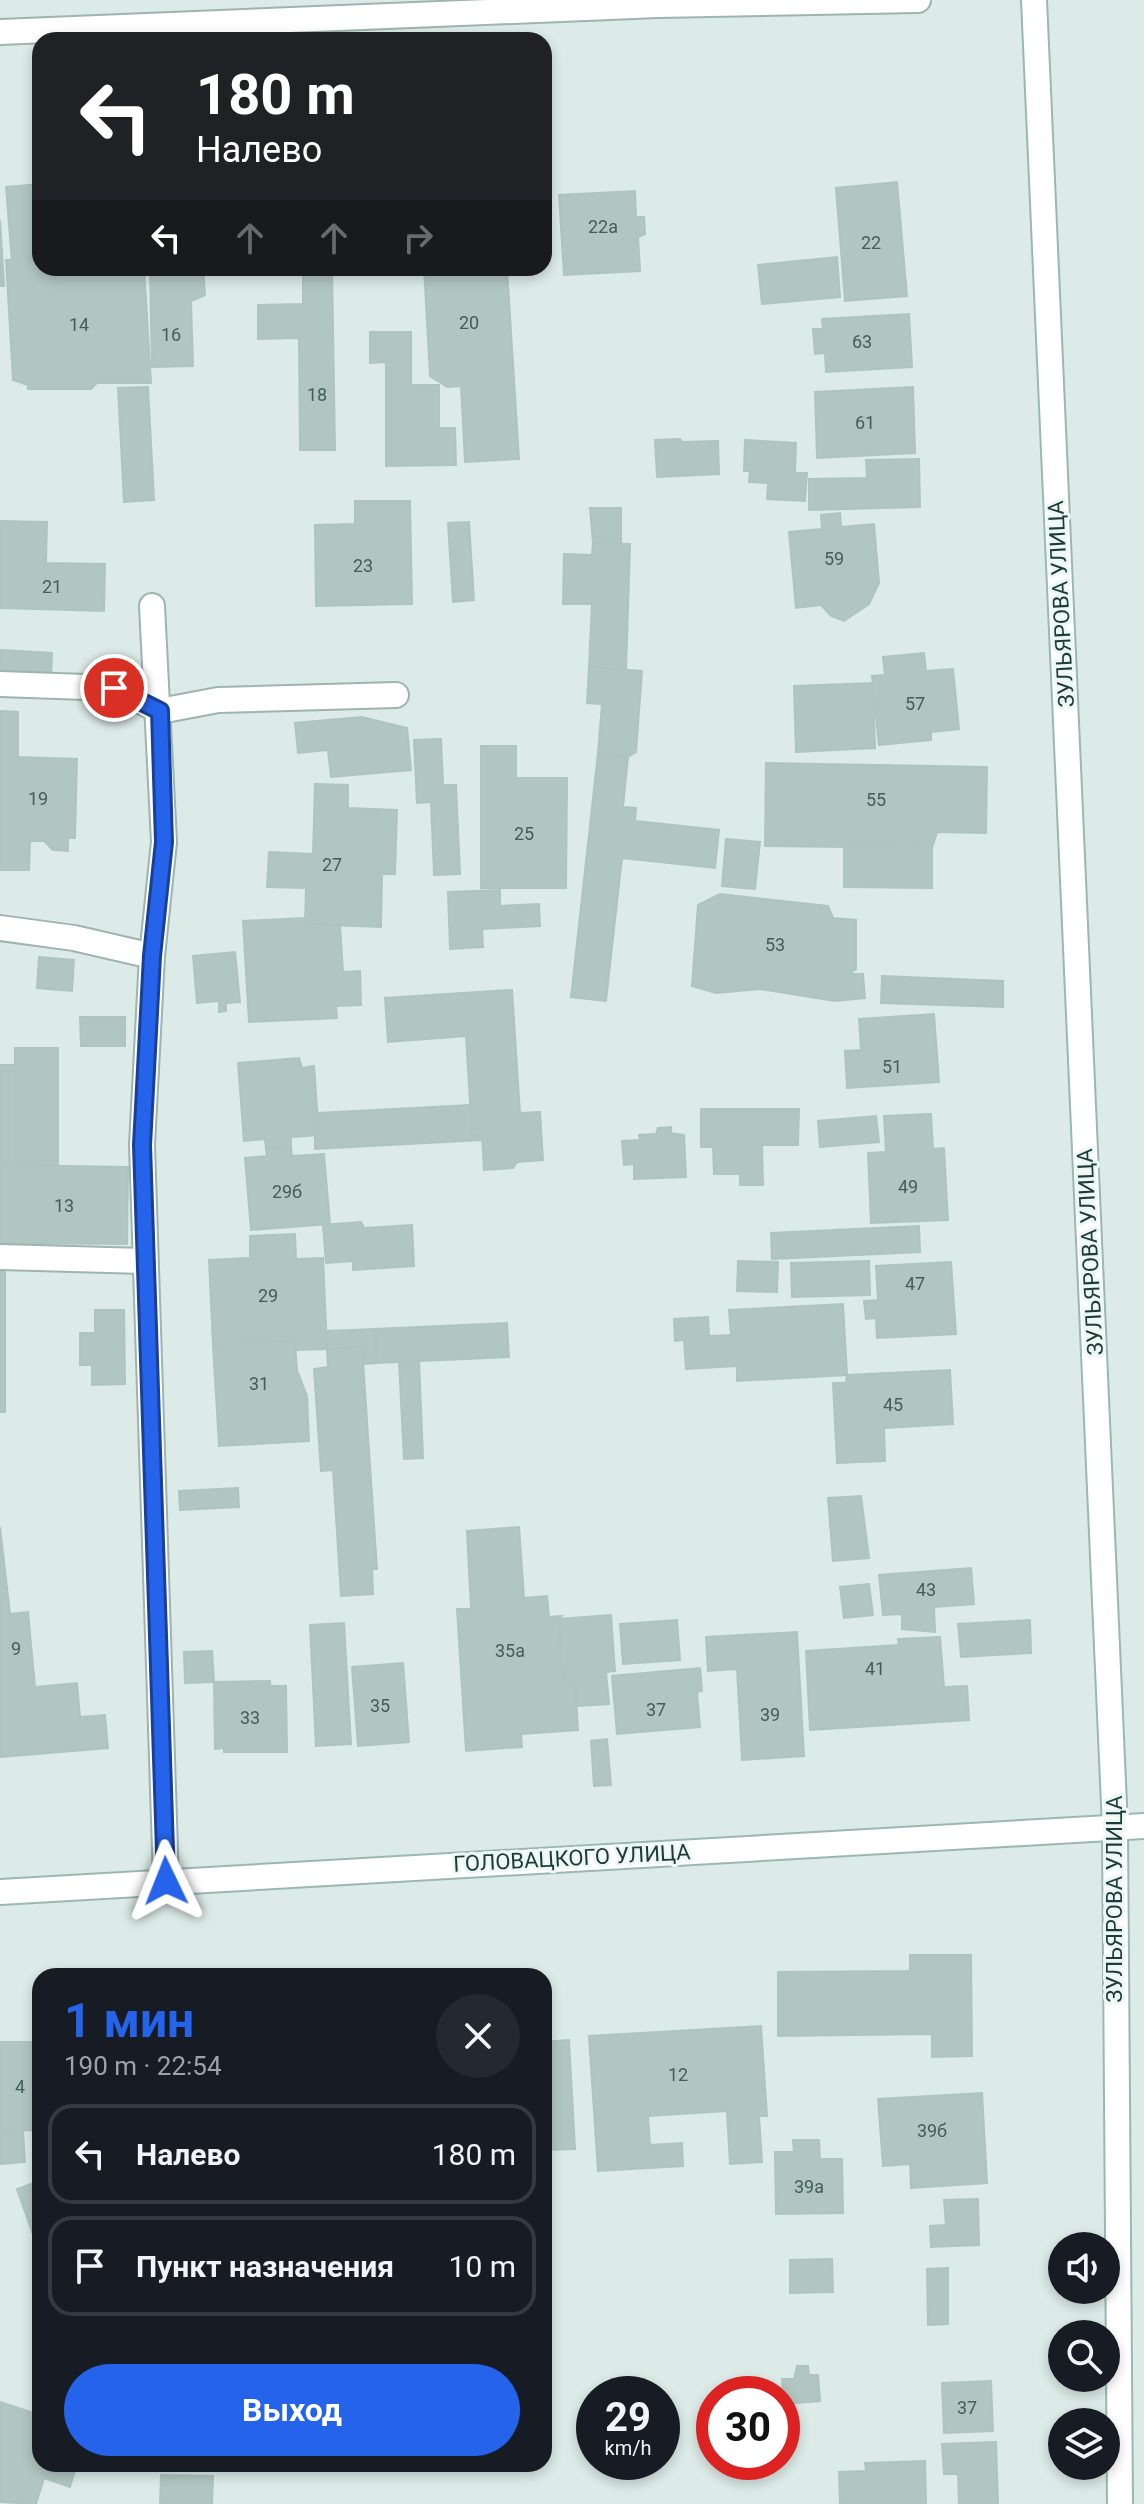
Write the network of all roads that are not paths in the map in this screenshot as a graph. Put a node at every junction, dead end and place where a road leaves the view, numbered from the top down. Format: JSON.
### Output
{"nodes":[{"id":1,"x":918,"y":0,"type":"edge"},
{"id":2,"x":1034,"y":0,"type":"edge"},
{"id":3,"x":0,"y":32,"type":"edge"},
{"id":4,"x":152,"y":606,"type":"dead end"},
{"id":5,"x":0,"y":684,"type":"edge"},
{"id":6,"x":396,"y":695,"type":"dead end"},
{"id":7,"x":160,"y":711,"type":"junction"},
{"id":8,"x":0,"y":928,"type":"edge"},
{"id":9,"x":152,"y":956,"type":"junction"},
{"id":10,"x":0,"y":1257,"type":"edge"},
{"id":11,"x":144,"y":1261,"type":"junction"},
{"id":12,"x":1144,"y":1826,"type":"edge"},
{"id":13,"x":1115,"y":1827,"type":"junction"},
{"id":14,"x":166,"y":1881,"type":"junction"},
{"id":15,"x":0,"y":1892,"type":"edge"},
{"id":16,"x":1120,"y":2504,"type":"edge"}],
"edges":[{"from":1,"to":3,"type":"street"},
{"from":2,"to":13,"type":"street","name":"ЗУЛЬЯРОВА УЛИЦА"},
{"from":4,"to":7,"type":"street"},
{"from":5,"to":7,"type":"street"},
{"from":6,"to":7,"type":"street"},
{"from":7,"to":9,"type":"street"},
{"from":8,"to":9,"type":"street"},
{"from":9,"to":11,"type":"street"},
{"from":10,"to":11,"type":"street"},
{"from":11,"to":14,"type":"street"},
{"from":12,"to":13,"type":"street","name":"ГОЛОВАЦКОГО УЛИЦА"},
{"from":13,"to":14,"type":"street","name":"ГОЛОВАЦКОГО УЛИЦА"},
{"from":13,"to":16,"type":"street","name":"ЗУЛЬЯРОВА УЛИЦА"},
{"from":14,"to":15,"type":"street","name":"ГОЛОВАЦКОГО УЛИЦА"}]}
